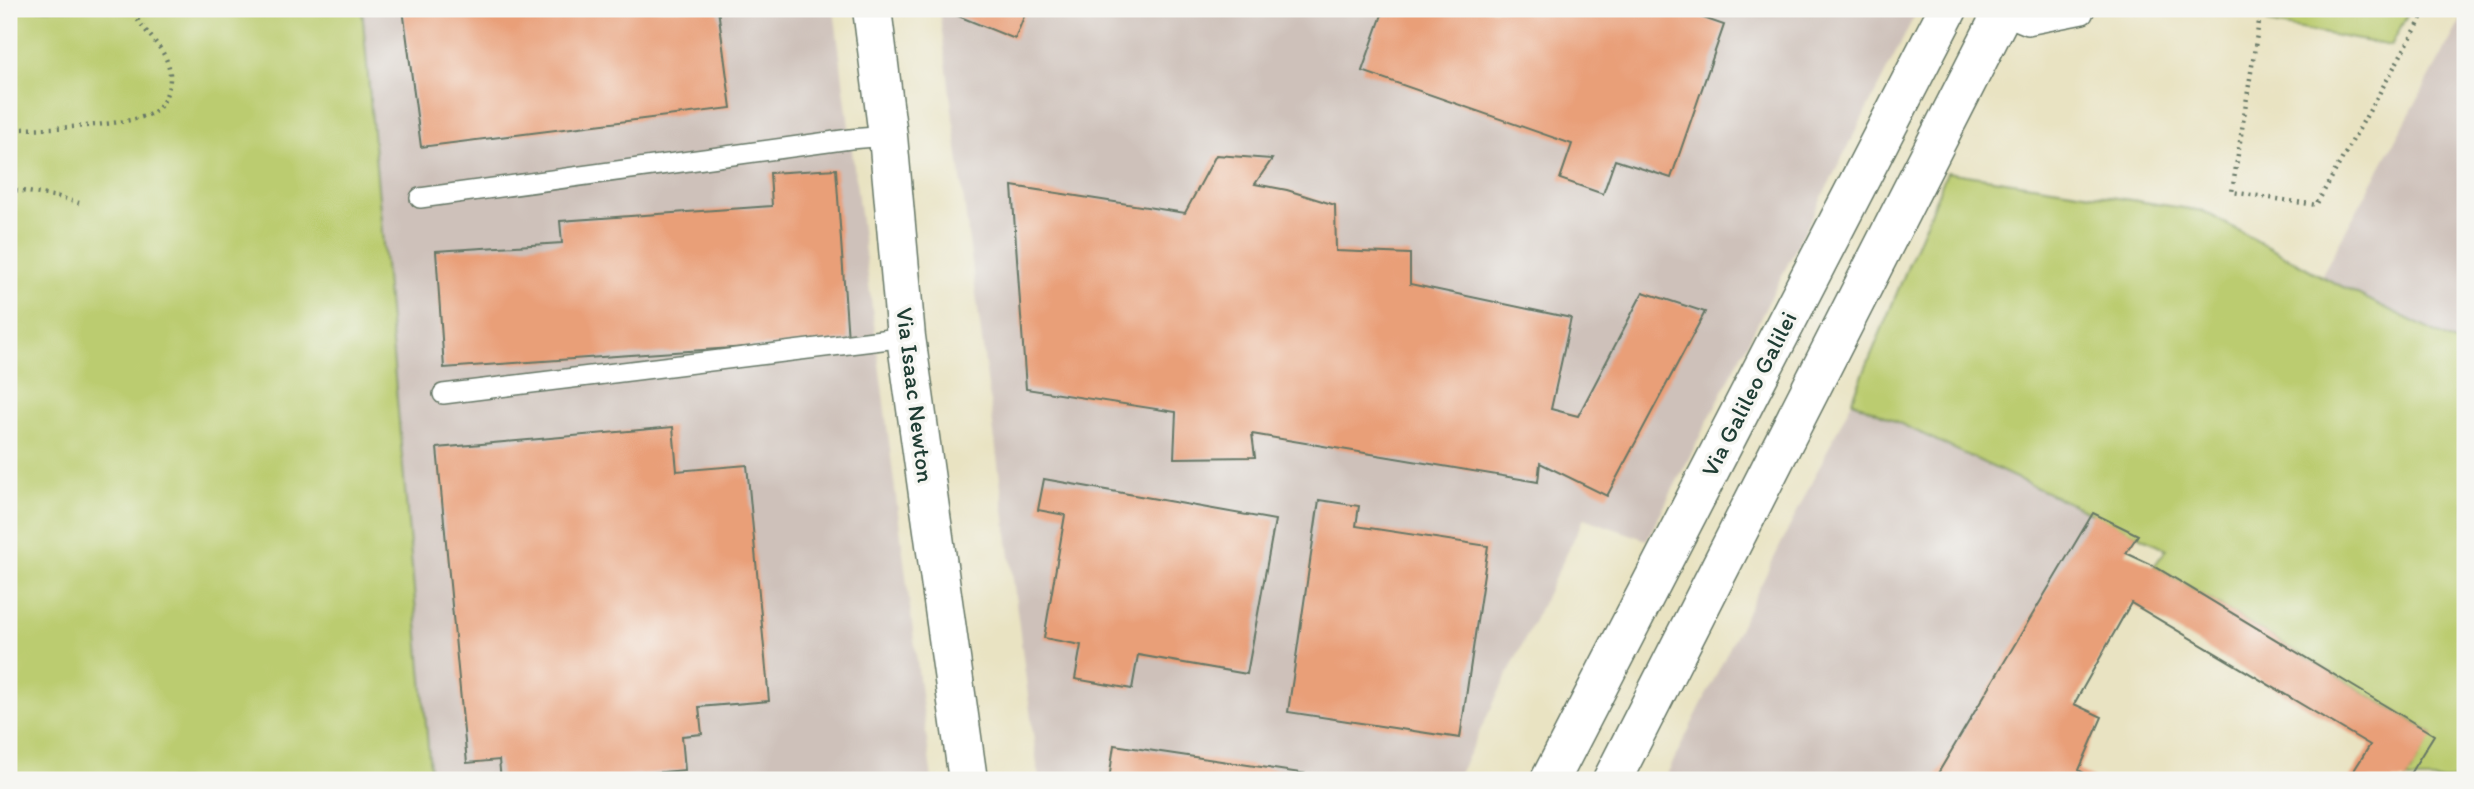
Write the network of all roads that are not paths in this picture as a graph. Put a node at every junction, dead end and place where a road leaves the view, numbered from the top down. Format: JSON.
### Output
{"nodes":[{"id":1,"x":872,"y":9,"type":"edge"},
{"id":2,"x":1948,"y":9,"type":"edge"},
{"id":3,"x":2085,"y":9,"type":"edge"},
{"id":4,"x":1998,"y":11,"type":"edge"},
{"id":5,"x":888,"y":136,"type":"junction"},
{"id":6,"x":420,"y":198,"type":"dead end"},
{"id":7,"x":906,"y":337,"type":"junction"},
{"id":8,"x":443,"y":394,"type":"dead end"},
{"id":9,"x":968,"y":780,"type":"edge"},
{"id":10,"x":1550,"y":780,"type":"edge"},
{"id":11,"x":1612,"y":780,"type":"edge"}],
"edges":[{"from":1,"to":5,"type":"street","name":"Via Isaac Newton"},
{"from":2,"to":10,"type":"street","name":"Via Galileo Galilei"},
{"from":3,"to":4,"type":"lane"},
{"from":4,"to":11,"type":"street"},
{"from":5,"to":6,"type":"lane"},
{"from":5,"to":7,"type":"street","name":"Via Isaac Newton"},
{"from":7,"to":8,"type":"lane"},
{"from":7,"to":9,"type":"street","name":"Via Isaac Newton"}]}
